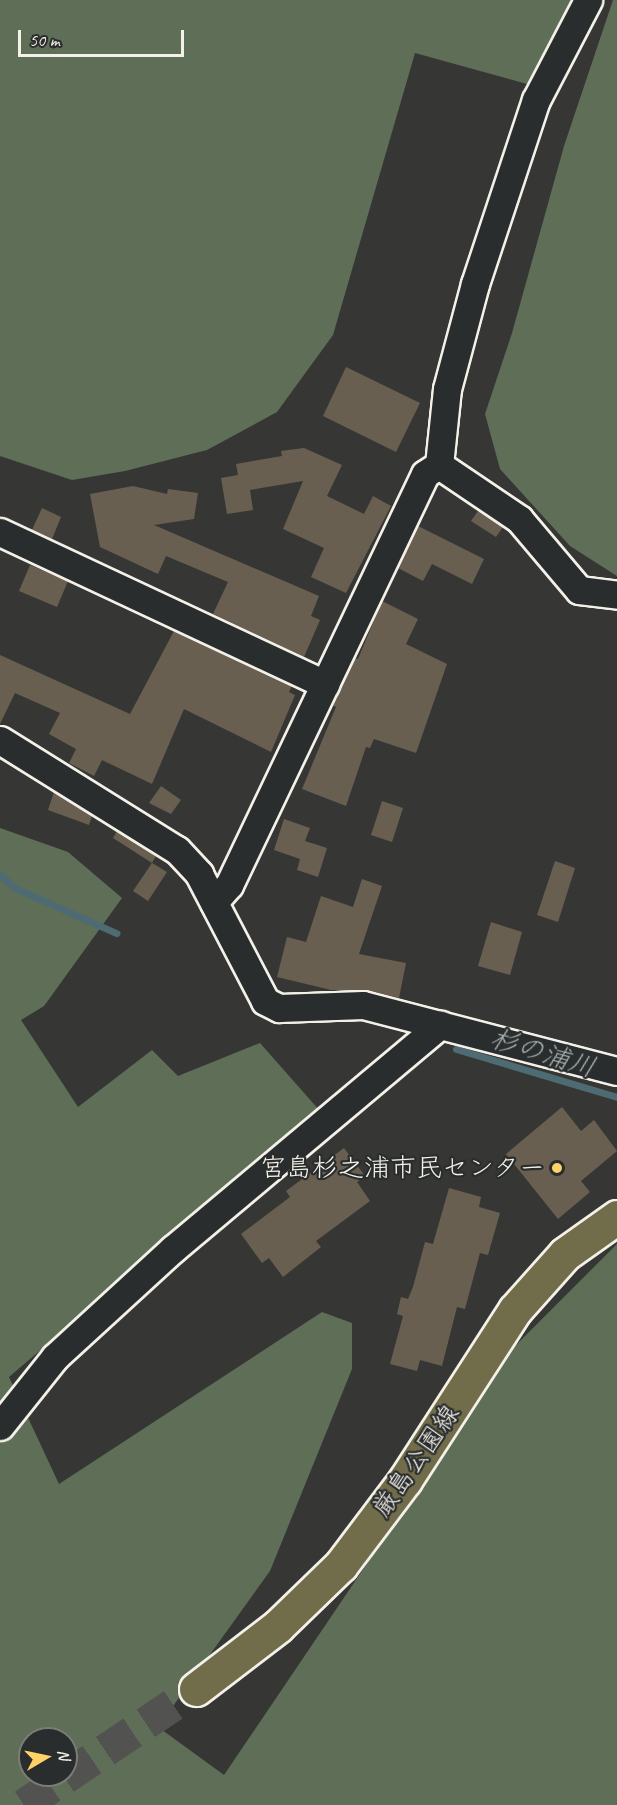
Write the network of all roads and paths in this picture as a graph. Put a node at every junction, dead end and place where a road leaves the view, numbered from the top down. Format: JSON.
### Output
{"nodes":[{"id":1,"x":588,"y":0,"type":"edge"},
{"id":2,"x":439,"y":465,"type":"junction"},
{"id":3,"x":0,"y":532,"type":"edge"},
{"id":4,"x":617,"y":596,"type":"edge"},
{"id":5,"x":325,"y":684,"type":"junction"},
{"id":6,"x":0,"y":740,"type":"edge"},
{"id":7,"x":214,"y":902,"type":"junction"},
{"id":8,"x":440,"y":1025,"type":"junction"},
{"id":9,"x":617,"y":1071,"type":"edge"},
{"id":10,"x":617,"y":1217,"type":"edge"},
{"id":11,"x":0,"y":1426,"type":"edge"},
{"id":12,"x":196,"y":1689,"type":"tunnel mouth"}],
"edges":[{"from":1,"to":2,"type":"street"},
{"from":2,"to":4,"type":"street"},
{"from":2,"to":5,"type":"street"},
{"from":3,"to":5,"type":"street"},
{"from":5,"to":7,"type":"street"},
{"from":6,"to":7,"type":"street"},
{"from":7,"to":8,"type":"street"},
{"from":8,"to":9,"type":"street"},
{"from":8,"to":11,"type":"street"},
{"from":10,"to":12,"type":"main road","name":"厳島公園線"}]}
